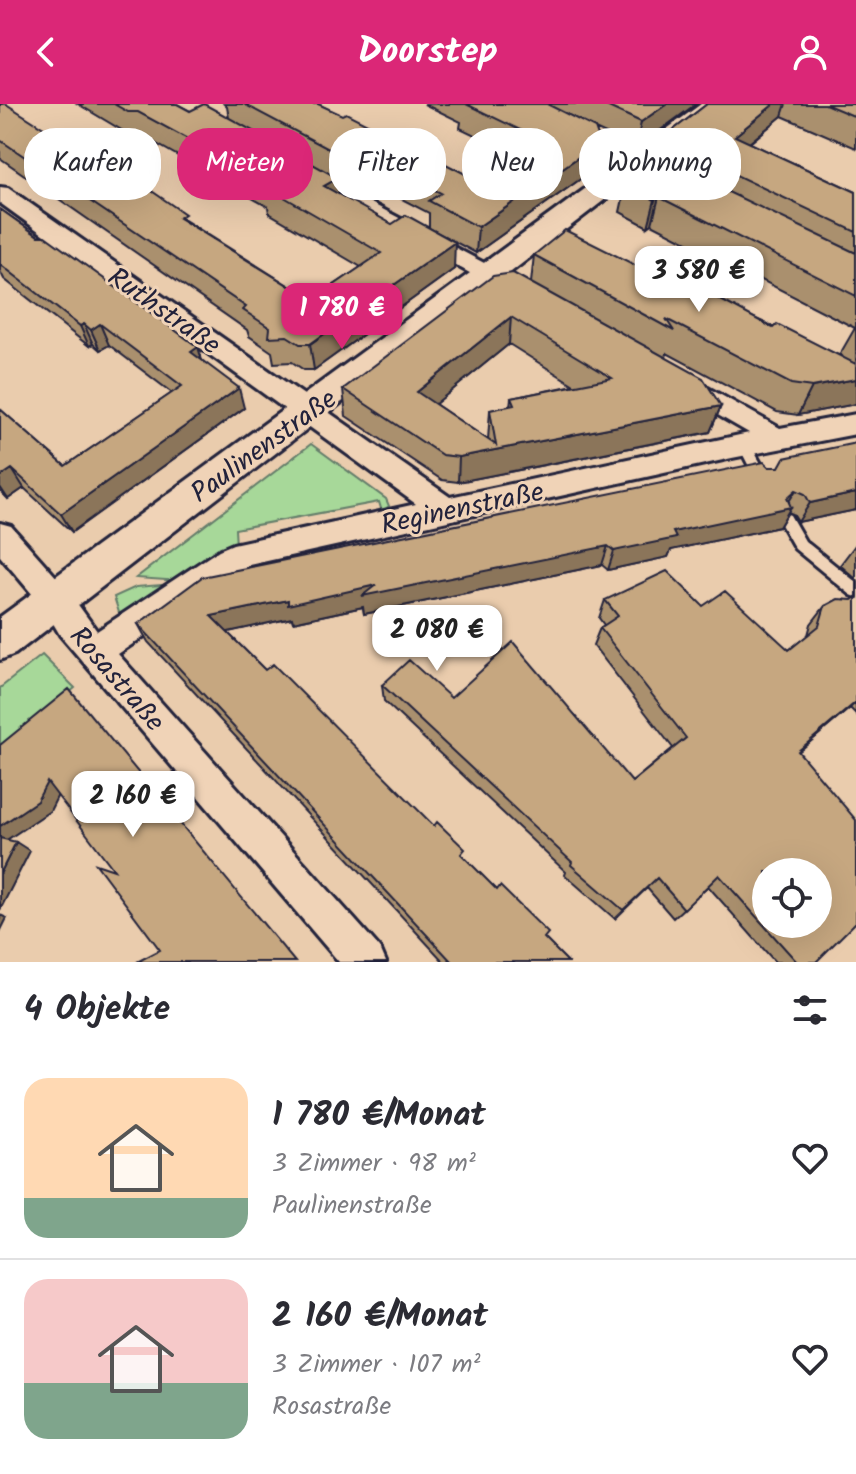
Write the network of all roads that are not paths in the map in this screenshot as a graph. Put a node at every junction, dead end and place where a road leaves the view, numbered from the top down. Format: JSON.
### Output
{"nodes":[{"id":1,"x":509,"y":104,"type":"edge"},
{"id":2,"x":717,"y":104,"type":"edge"},
{"id":3,"x":685,"y":128,"type":"edge"},
{"id":4,"x":579,"y":140,"type":"edge"},
{"id":5,"x":313,"y":179,"type":"edge"},
{"id":6,"x":0,"y":193,"type":"edge"},
{"id":7,"x":589,"y":200,"type":"edge"},
{"id":8,"x":702,"y":200,"type":"edge"},
{"id":9,"x":706,"y":202,"type":"edge"},
{"id":10,"x":491,"y":274,"type":"junction"},
{"id":11,"x":538,"y":301,"type":"edge"},
{"id":12,"x":663,"y":372,"type":"edge"},
{"id":13,"x":307,"y":412,"type":"junction"},
{"id":14,"x":856,"y":424,"type":"edge"},
{"id":15,"x":775,"y":439,"type":"junction"},
{"id":16,"x":744,"y":445,"type":"junction"},
{"id":17,"x":763,"y":480,"type":"edge"},
{"id":18,"x":448,"y":511,"type":"junction"},
{"id":19,"x":785,"y":519,"type":"edge"},
{"id":20,"x":0,"y":535,"type":"edge"},
{"id":21,"x":856,"y":591,"type":"edge"},
{"id":22,"x":55,"y":598,"type":"junction"},
{"id":23,"x":0,"y":641,"type":"edge"},
{"id":24,"x":94,"y":652,"type":"junction"},
{"id":25,"x":366,"y":962,"type":"edge"}],
"edges":[{"from":1,"to":4,"type":"street"},
{"from":2,"to":3,"type":"street","name":"Paulinenstraße"},
{"from":5,"to":10,"type":"street"},
{"from":6,"to":13,"type":"street","name":"Ruthstraße"},
{"from":7,"to":10,"type":"street","name":"Paulinenstraße"},
{"from":8,"to":9,"type":"street"},
{"from":10,"to":11,"type":"street"},
{"from":10,"to":13,"type":"street","name":"Paulinenstraße"},
{"from":12,"to":15,"type":"street"},
{"from":13,"to":18,"type":"street","name":"Ruthstraße"},
{"from":13,"to":22,"type":"street","name":"Paulinenstraße"},
{"from":14,"to":15,"type":"street","name":"Reginenstraße"},
{"from":15,"to":16,"type":"street","name":"Reginenstraße"},
{"from":16,"to":17,"type":"lane"},
{"from":16,"to":18,"type":"street","name":"Reginenstraße"},
{"from":18,"to":24,"type":"street","name":"Reginenstraße"},
{"from":19,"to":21,"type":"lane"},
{"from":20,"to":22,"type":"street","name":"Rosastraße"},
{"from":22,"to":23,"type":"street","name":"Paulinenstraße"},
{"from":22,"to":24,"type":"street","name":"Rosastraße"},
{"from":24,"to":25,"type":"street","name":"Rosastraße"}]}
